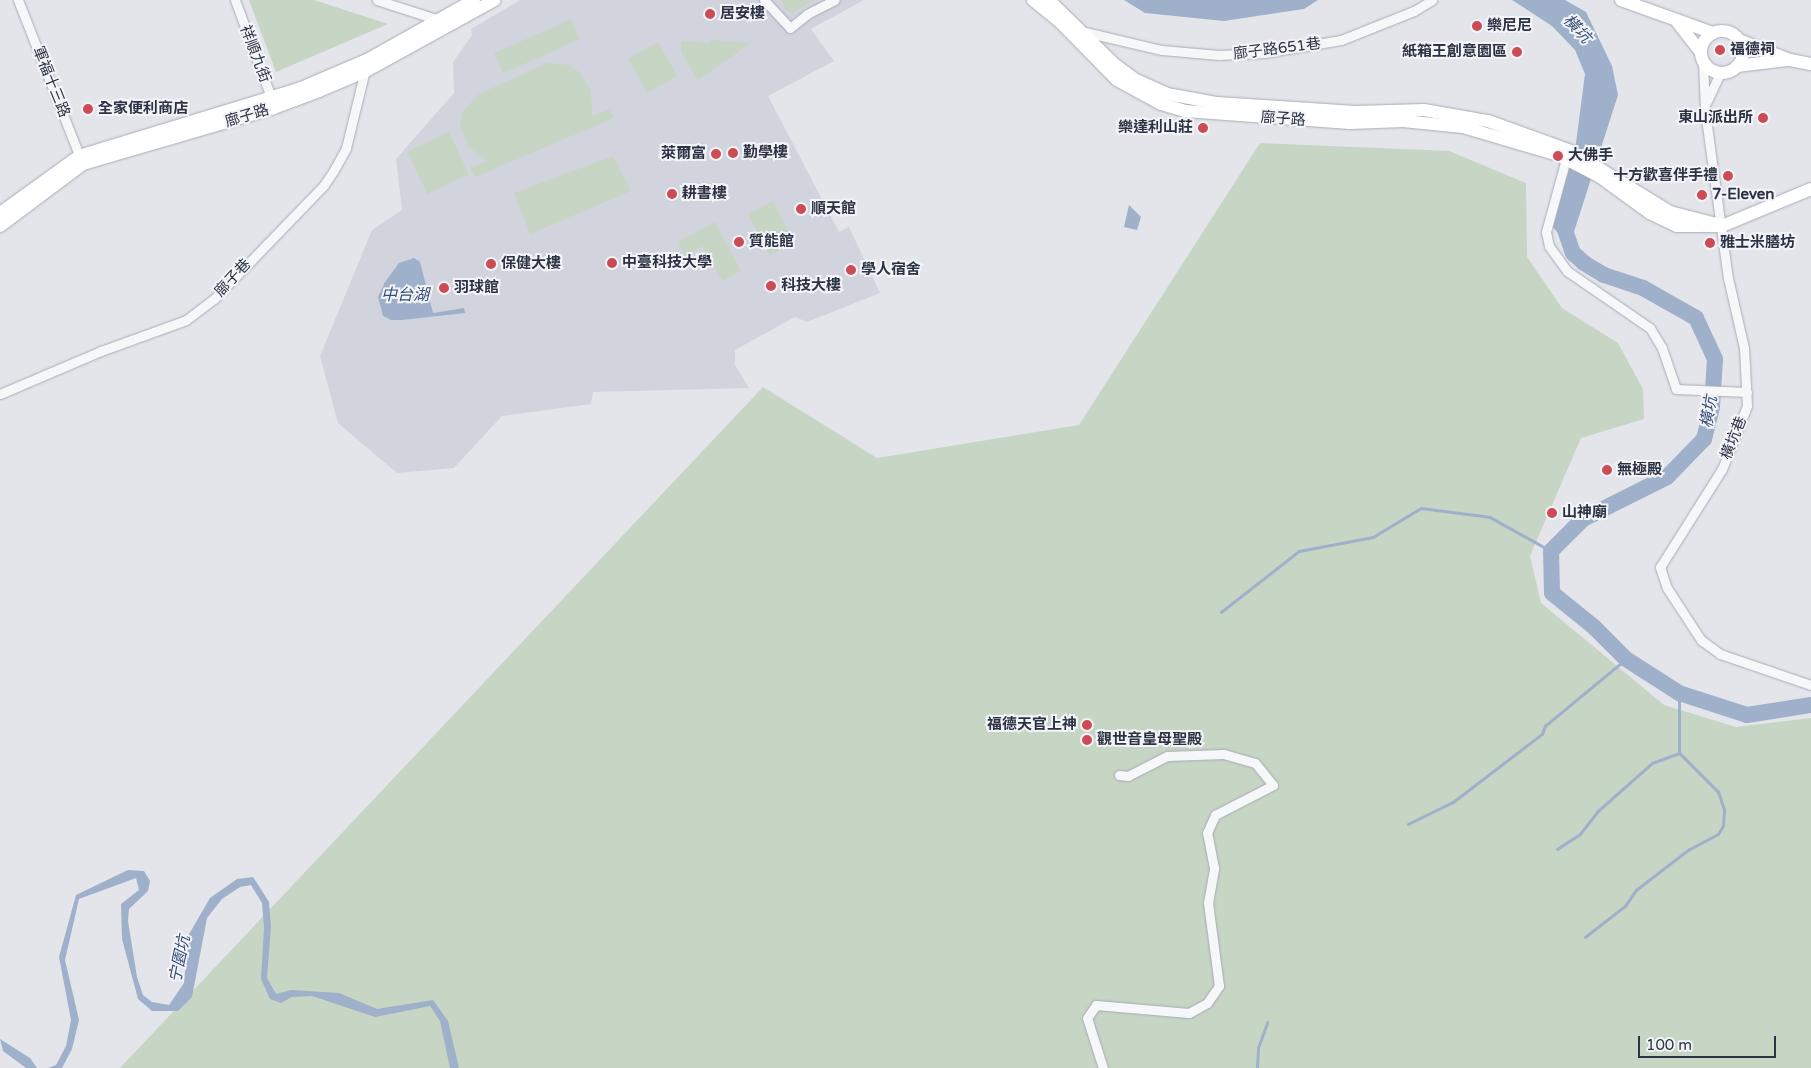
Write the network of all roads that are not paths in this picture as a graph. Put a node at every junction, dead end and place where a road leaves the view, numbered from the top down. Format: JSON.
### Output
{"nodes":[{"id":1,"x":18,"y":0,"type":"edge"},
{"id":2,"x":235,"y":0,"type":"edge"},
{"id":3,"x":377,"y":0,"type":"edge"},
{"id":4,"x":474,"y":0,"type":"edge"},
{"id":5,"x":496,"y":0,"type":"edge"},
{"id":6,"x":764,"y":0,"type":"edge"},
{"id":7,"x":836,"y":0,"type":"edge"},
{"id":8,"x":1033,"y":0,"type":"edge"},
{"id":9,"x":1049,"y":0,"type":"edge"},
{"id":10,"x":1432,"y":0,"type":"edge"},
{"id":11,"x":1621,"y":0,"type":"edge"},
{"id":12,"x":439,"y":20,"type":"junction"},
{"id":13,"x":1678,"y":23,"type":"junction"},
{"id":14,"x":1085,"y":32,"type":"junction"},
{"id":15,"x":1713,"y":33,"type":"junction"},
{"id":16,"x":1739,"y":40,"type":"junction"},
{"id":17,"x":1702,"y":57,"type":"junction"},
{"id":18,"x":1790,"y":60,"type":"junction"},
{"id":19,"x":1811,"y":64,"type":"edge"},
{"id":20,"x":365,"y":66,"type":"junction"},
{"id":21,"x":1738,"y":66,"type":"junction"},
{"id":22,"x":1720,"y":73,"type":"junction"},
{"id":23,"x":273,"y":103,"type":"junction"},
{"id":24,"x":1705,"y":111,"type":"junction"},
{"id":25,"x":1568,"y":155,"type":"junction"},
{"id":26,"x":81,"y":160,"type":"junction"},
{"id":27,"x":1811,"y":189,"type":"edge"},
{"id":28,"x":5,"y":210,"type":"edge"},
{"id":29,"x":0,"y":226,"type":"edge"},
{"id":30,"x":1722,"y":226,"type":"junction"},
{"id":31,"x":1747,"y":392,"type":"junction"},
{"id":32,"x":0,"y":394,"type":"edge"},
{"id":33,"x":1811,"y":685,"type":"edge"},
{"id":34,"x":1119,"y":775,"type":"dead end"},
{"id":35,"x":1102,"y":1068,"type":"edge"}],
"edges":[{"from":1,"to":26,"type":"street","name":"軍福十三路"},
{"from":2,"to":23,"type":"street","name":"祥順九街"},
{"from":3,"to":12,"type":"street"},
{"from":4,"to":12,"type":"main road","name":"廍子路"},
{"from":5,"to":20,"type":"main road","name":"廍子路"},
{"from":6,"to":7,"type":"street"},
{"from":8,"to":25,"type":"main road","name":"廍子路"},
{"from":9,"to":14,"type":"main road","name":"廍子路"},
{"from":10,"to":14,"type":"street","name":"廍子路651巷"},
{"from":11,"to":13,"type":"main road"},
{"from":12,"to":20,"type":"main road","name":"廍子路"},
{"from":13,"to":15,"type":"main road"},
{"from":13,"to":17,"type":"main road"},
{"from":14,"to":25,"type":"main road","name":"廍子路"},
{"from":15,"to":16,"type":"main road"},
{"from":15,"to":17,"type":"main road"},
{"from":16,"to":18,"type":"main road"},
{"from":16,"to":21,"type":"main road"},
{"from":17,"to":22,"type":"main road"},
{"from":17,"to":24,"type":"street","name":"橫坑巷"},
{"from":18,"to":19,"type":"main road"},
{"from":18,"to":21,"type":"main road"},
{"from":20,"to":23,"type":"main road","name":"廍子路"},
{"from":20,"to":32,"type":"street","name":"廍子巷"},
{"from":21,"to":22,"type":"main road"},
{"from":22,"to":24,"type":"street"},
{"from":23,"to":26,"type":"main road","name":"廍子路"},
{"from":24,"to":30,"type":"street","name":"橫坑巷"},
{"from":25,"to":30,"type":"main road"},
{"from":25,"to":31,"type":"street"},
{"from":26,"to":28,"type":"main road","name":"廍子路"},
{"from":27,"to":30,"type":"main road"},
{"from":28,"to":29,"type":"main road","name":"廍子路"},
{"from":30,"to":31,"type":"street","name":"橫坑巷"},
{"from":31,"to":33,"type":"street","name":"橫坑巷"},
{"from":34,"to":35,"type":"street"}]}
